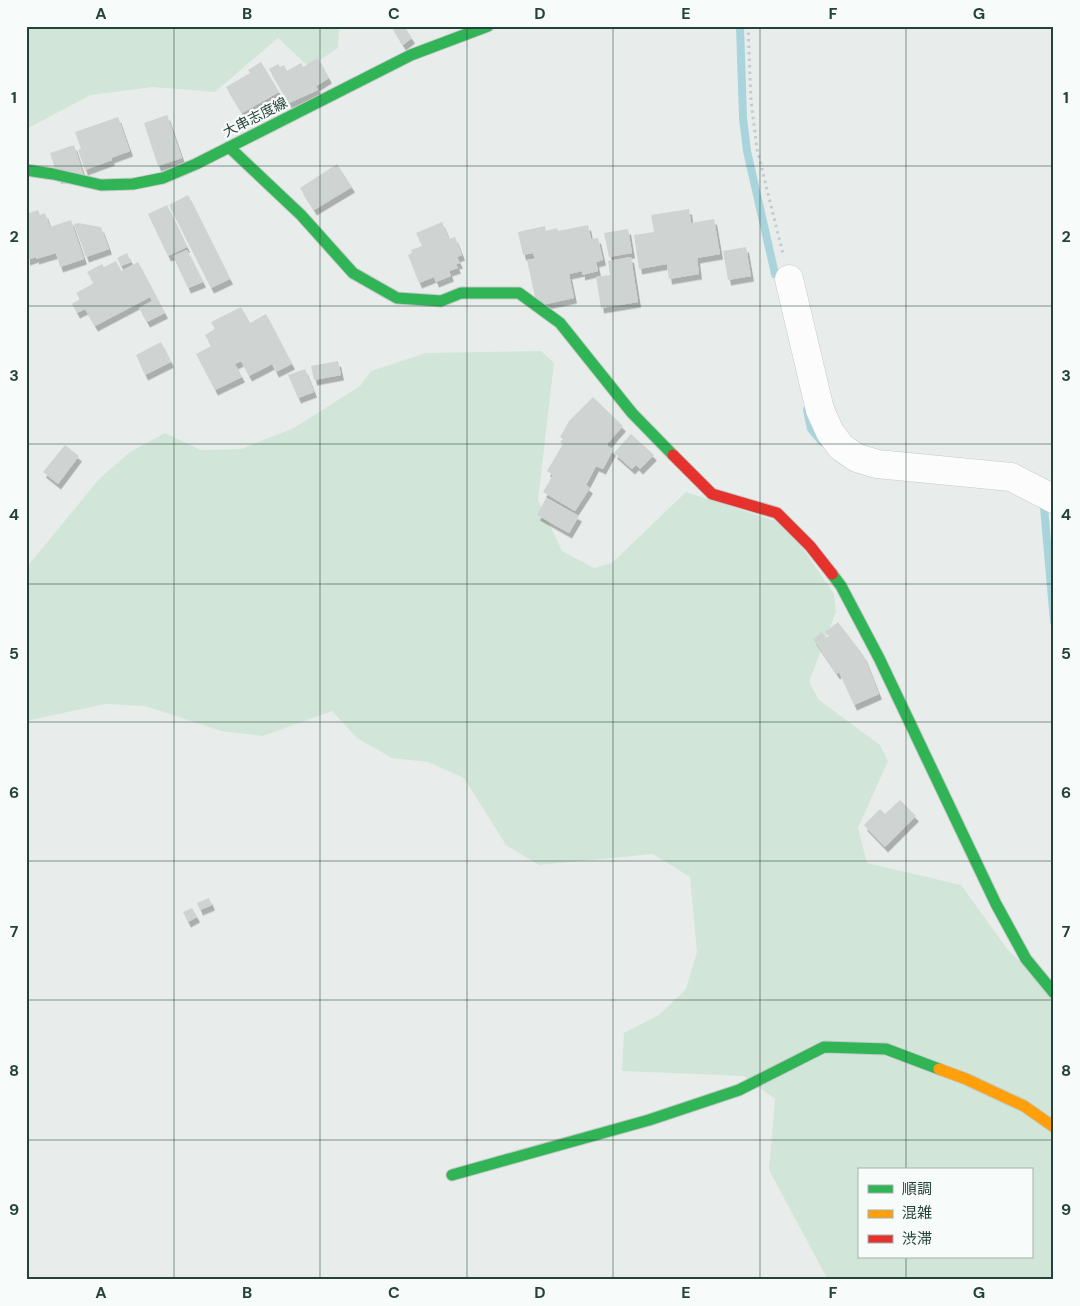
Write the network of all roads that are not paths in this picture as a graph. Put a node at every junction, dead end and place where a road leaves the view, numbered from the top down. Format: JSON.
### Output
{"nodes":[{"id":1,"x":488,"y":26,"type":"edge"},
{"id":2,"x":229,"y":147,"type":"junction"},
{"id":3,"x":26,"y":170,"type":"edge"},
{"id":4,"x":789,"y":279,"type":"road end"},
{"id":5,"x":1054,"y":499,"type":"edge"},
{"id":6,"x":1054,"y":993,"type":"edge"},
{"id":7,"x":1054,"y":1127,"type":"edge"},
{"id":8,"x":452,"y":1175,"type":"dead end"}],
"edges":[{"from":1,"to":2,"type":"street","name":"大串志度線"},
{"from":2,"to":3,"type":"street","name":"大串志度線"},
{"from":2,"to":6,"type":"street"},
{"from":4,"to":5,"type":"street"},
{"from":7,"to":8,"type":"street"}]}
